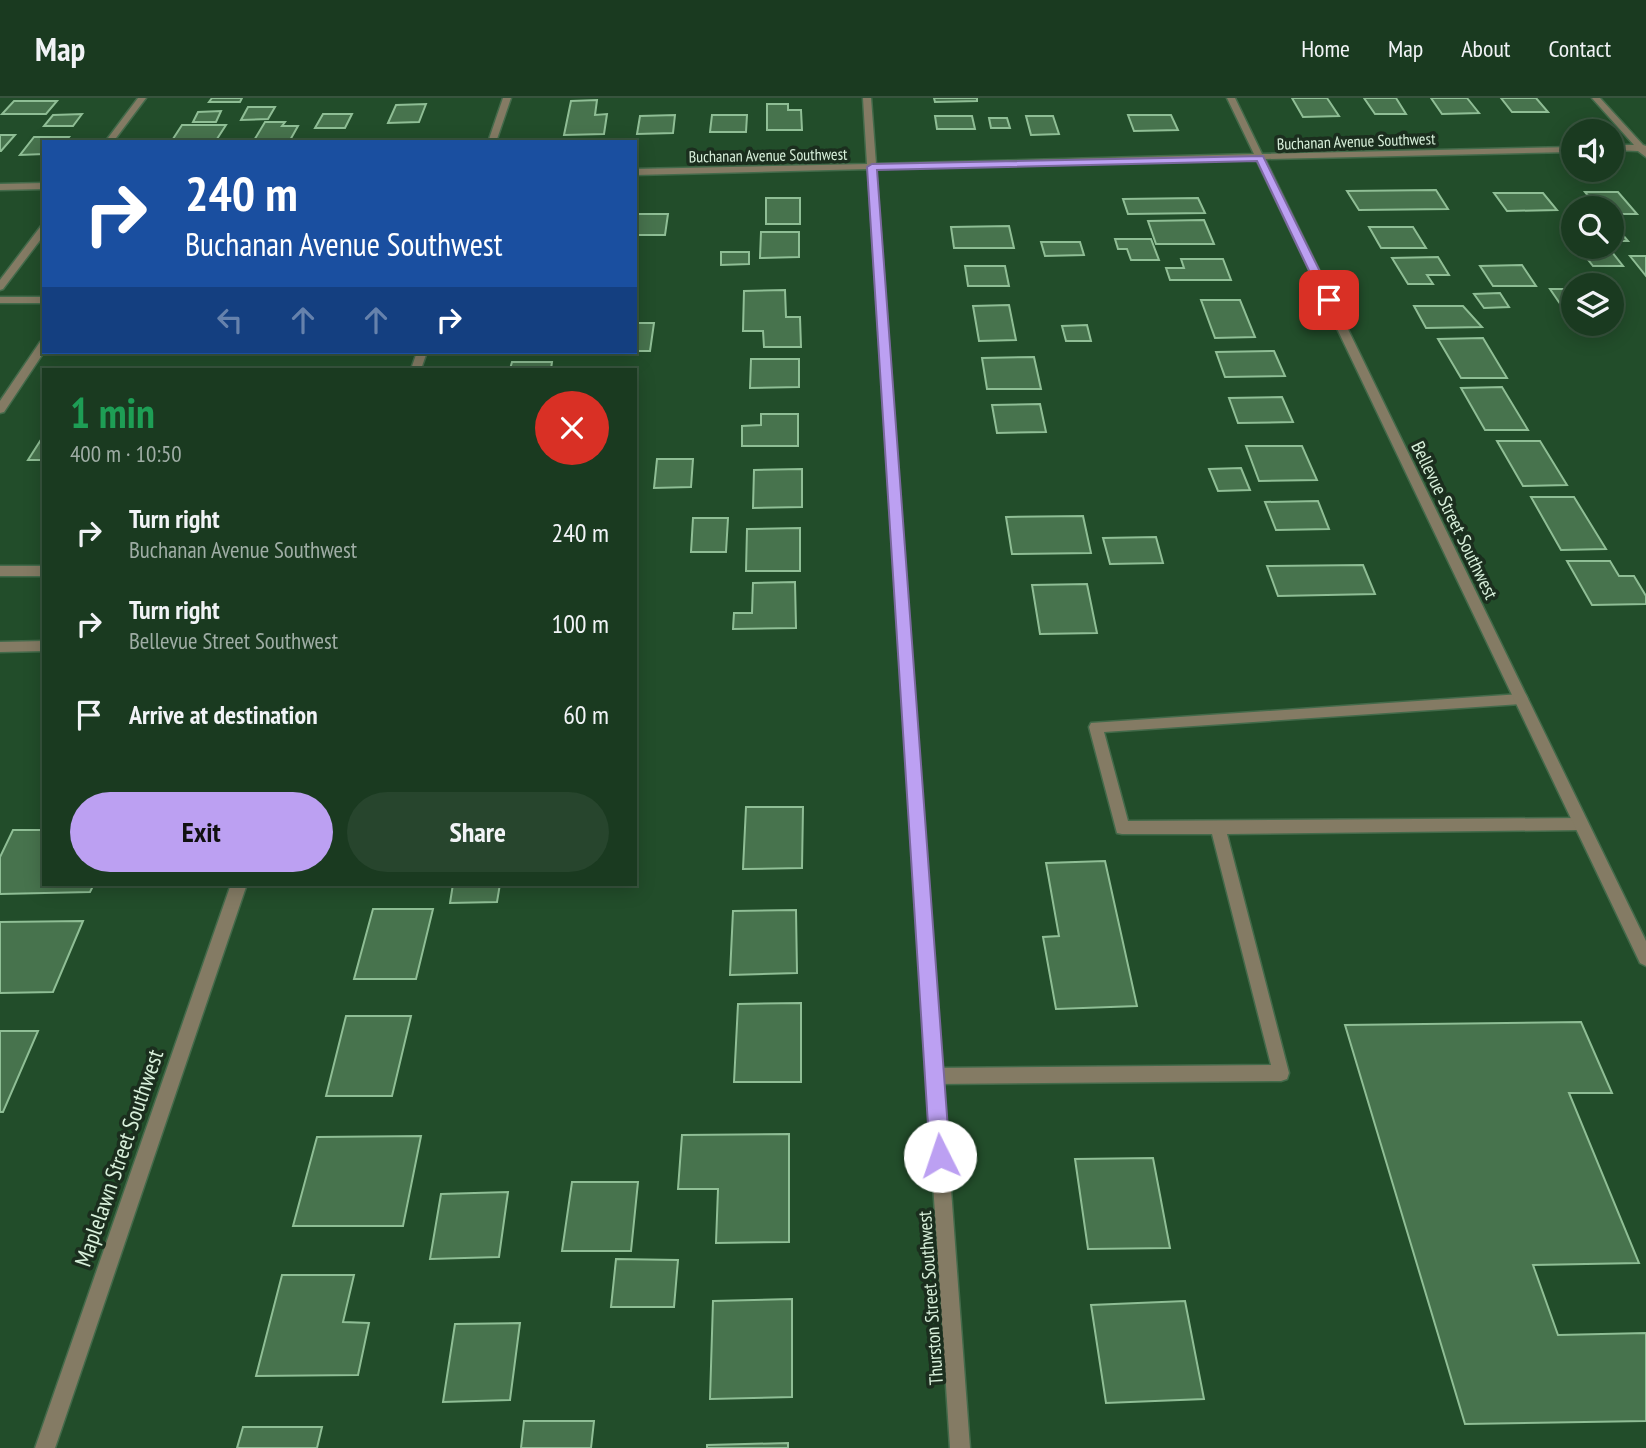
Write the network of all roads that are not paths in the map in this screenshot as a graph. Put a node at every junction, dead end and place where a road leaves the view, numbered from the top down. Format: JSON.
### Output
{"nodes":[{"id":1,"x":142,"y":98,"type":"edge"},
{"id":2,"x":507,"y":98,"type":"edge"},
{"id":3,"x":867,"y":98,"type":"edge"},
{"id":4,"x":1231,"y":98,"type":"edge"},
{"id":5,"x":1596,"y":98,"type":"edge"},
{"id":6,"x":110,"y":140,"type":"edge"},
{"id":7,"x":493,"y":140,"type":"edge"},
{"id":8,"x":1561,"y":149,"type":"edge"},
{"id":9,"x":1624,"y":149,"type":"edge"},
{"id":10,"x":1644,"y":150,"type":"edge"},
{"id":11,"x":1260,"y":158,"type":"junction"},
{"id":12,"x":872,"y":167,"type":"junction"},
{"id":13,"x":637,"y":172,"type":"edge"},
{"id":14,"x":42,"y":186,"type":"edge"},
{"id":15,"x":0,"y":187,"type":"edge"},
{"id":16,"x":42,"y":231,"type":"edge"},
{"id":17,"x":0,"y":287,"type":"edge"},
{"id":18,"x":0,"y":300,"type":"edge"},
{"id":19,"x":42,"y":300,"type":"edge"},
{"id":20,"x":42,"y":347,"type":"edge"},
{"id":21,"x":0,"y":409,"type":"edge"},
{"id":22,"x":0,"y":571,"type":"edge"},
{"id":23,"x":42,"y":571,"type":"edge"},
{"id":24,"x":42,"y":646,"type":"edge"},
{"id":25,"x":0,"y":647,"type":"edge"},
{"id":26,"x":1521,"y":699,"type":"junction"},
{"id":27,"x":1581,"y":824,"type":"junction"},
{"id":28,"x":1218,"y":827,"type":"junction"},
{"id":29,"x":238,"y":886,"type":"edge"},
{"id":30,"x":1646,"y":958,"type":"edge"},
{"id":31,"x":934,"y":1076,"type":"junction"},
{"id":32,"x":45,"y":1448,"type":"edge"},
{"id":33,"x":960,"y":1448,"type":"edge"}],
"edges":[{"from":1,"to":6,"type":"street"},
{"from":2,"to":7,"type":"street"},
{"from":3,"to":12,"type":"street","name":"Thurston Street Southwest"},
{"from":4,"to":11,"type":"street","name":"Bellevue Street Southwest"},
{"from":5,"to":10,"type":"street"},
{"from":8,"to":11,"type":"street","name":"Buchanan Avenue Southwest"},
{"from":9,"to":10,"type":"street"},
{"from":11,"to":12,"type":"street","name":"Buchanan Avenue Southwest"},
{"from":11,"to":26,"type":"street","name":"Bellevue Street Southwest"},
{"from":12,"to":13,"type":"street","name":"Buchanan Avenue Southwest"},
{"from":12,"to":31,"type":"street","name":"Thurston Street Southwest"},
{"from":14,"to":15,"type":"street"},
{"from":16,"to":17,"type":"street"},
{"from":18,"to":19,"type":"street"},
{"from":20,"to":21,"type":"street"},
{"from":22,"to":23,"type":"street"},
{"from":24,"to":25,"type":"street"},
{"from":26,"to":27,"type":"street","name":"Bellevue Street Southwest"},
{"from":26,"to":28,"type":"street"},
{"from":27,"to":28,"type":"street"},
{"from":27,"to":30,"type":"street","name":"Bellevue Street Southwest"},
{"from":28,"to":31,"type":"street"},
{"from":29,"to":32,"type":"street","name":"Maplelawn Street Southwest"},
{"from":31,"to":33,"type":"street","name":"Thurston Street Southwest"}]}
